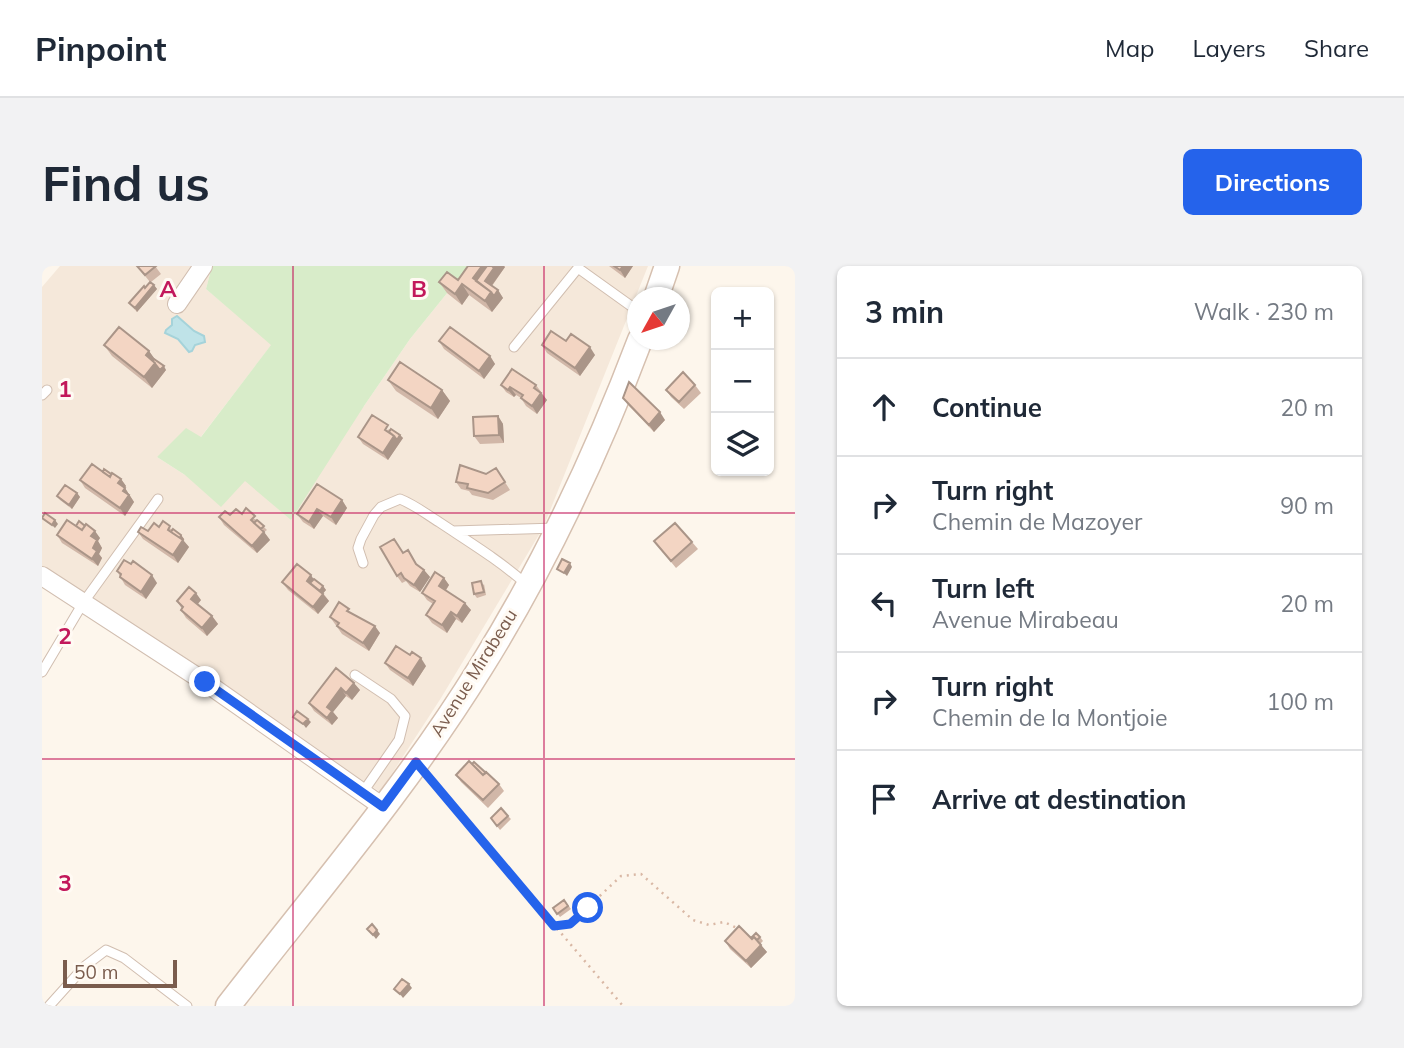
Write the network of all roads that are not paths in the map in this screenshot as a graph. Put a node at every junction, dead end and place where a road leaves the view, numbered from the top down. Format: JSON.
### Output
{"nodes":[{"id":1,"x":204,"y":266,"type":"edge"},
{"id":2,"x":579,"y":267,"type":"edge"},
{"id":3,"x":668,"y":267,"type":"edge"},
{"id":4,"x":660,"y":287,"type":"edge"},
{"id":5,"x":627,"y":303,"type":"edge"},
{"id":6,"x":177,"y":304,"type":"dead end"},
{"id":7,"x":514,"y":347,"type":"dead end"},
{"id":8,"x":636,"y":350,"type":"edge"},
{"id":9,"x":158,"y":499,"type":"dead end"},
{"id":10,"x":557,"y":528,"type":"junction"},
{"id":11,"x":453,"y":531,"type":"junction"},
{"id":12,"x":363,"y":563,"type":"dead end"},
{"id":13,"x":42,"y":576,"type":"edge"},
{"id":14,"x":528,"y":586,"type":"junction"},
{"id":15,"x":83,"y":603,"type":"junction"},
{"id":16,"x":42,"y":672,"type":"edge"},
{"id":17,"x":355,"y":675,"type":"dead end"},
{"id":18,"x":363,"y":792,"type":"junction"},
{"id":19,"x":383,"y":807,"type":"junction"},
{"id":20,"x":49,"y":1006,"type":"edge"},
{"id":21,"x":187,"y":1006,"type":"edge"},
{"id":22,"x":228,"y":1006,"type":"edge"}],
"edges":[{"from":1,"to":6,"type":"street"},
{"from":2,"to":5,"type":"lane"},
{"from":2,"to":7,"type":"lane"},
{"from":3,"to":4,"type":"main road"},
{"from":8,"to":10,"type":"main road","name":"Avenue Mirabeau"},
{"from":9,"to":15,"type":"lane"},
{"from":10,"to":11,"type":"lane"},
{"from":10,"to":14,"type":"main road","name":"Avenue Mirabeau"},
{"from":11,"to":12,"type":"lane"},
{"from":11,"to":14,"type":"lane"},
{"from":13,"to":15,"type":"street"},
{"from":14,"to":19,"type":"main road","name":"Avenue Mirabeau"},
{"from":15,"to":16,"type":"lane"},
{"from":15,"to":18,"type":"street"},
{"from":17,"to":18,"type":"lane"},
{"from":18,"to":19,"type":"street"},
{"from":19,"to":22,"type":"main road","name":"Avenue Mirabeau"},
{"from":20,"to":21,"type":"lane"}]}
